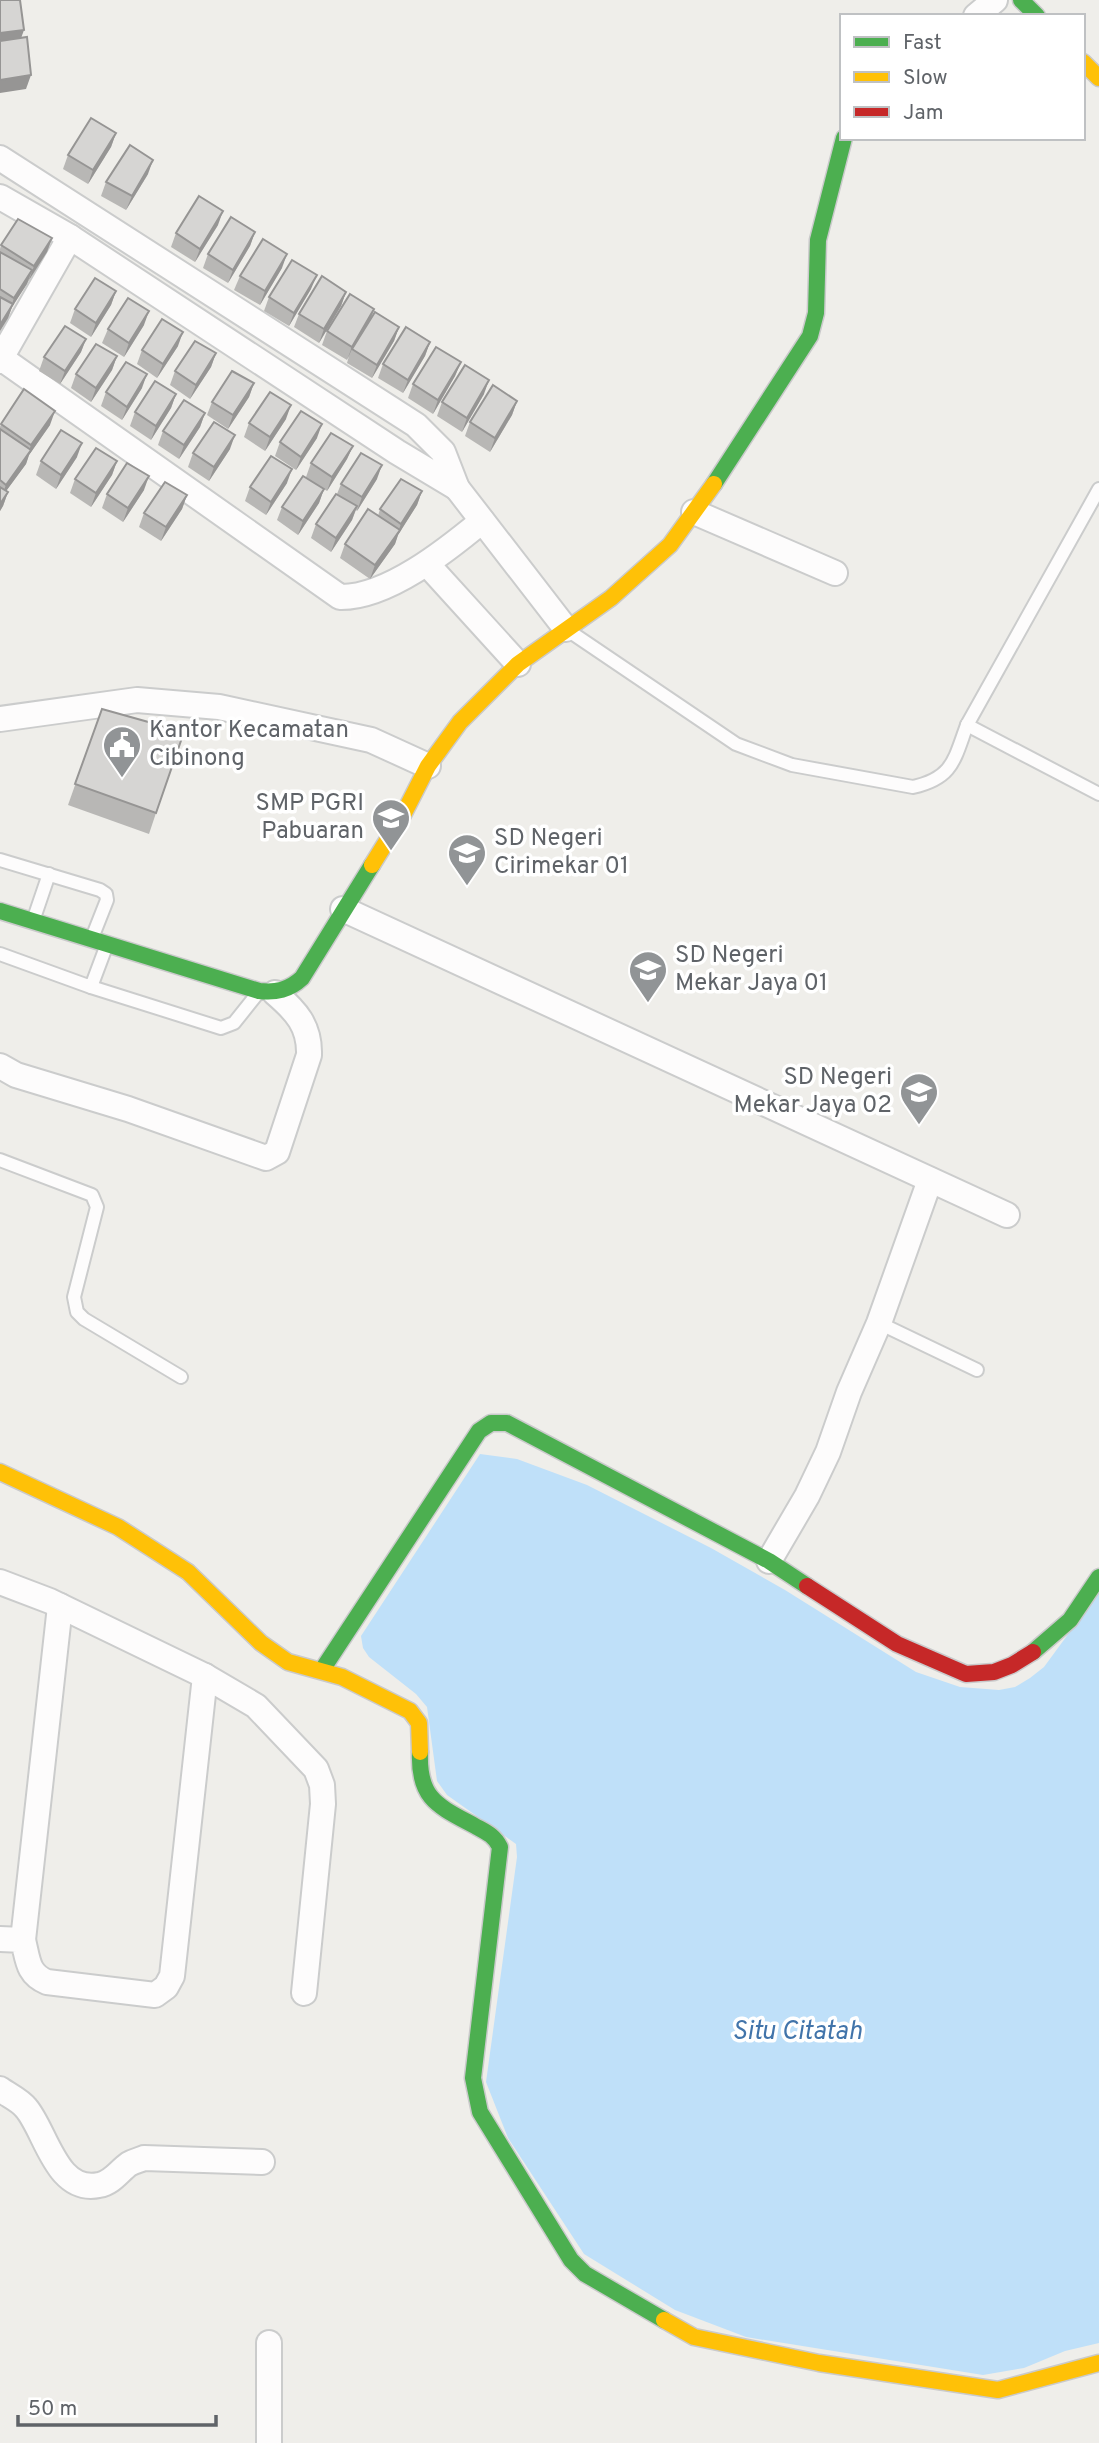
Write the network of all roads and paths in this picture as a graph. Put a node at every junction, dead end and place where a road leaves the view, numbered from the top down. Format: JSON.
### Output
{"nodes":[{"id":1,"x":995,"y":0,"type":"edge"},
{"id":2,"x":1021,"y":0,"type":"edge"},
{"id":3,"x":978,"y":14,"type":"edge"},
{"id":4,"x":1035,"y":14,"type":"edge"},
{"id":5,"x":1085,"y":64,"type":"edge"},
{"id":6,"x":1099,"y":78,"type":"edge"},
{"id":7,"x":843,"y":140,"type":"edge"},
{"id":8,"x":0,"y":158,"type":"edge"},
{"id":9,"x":0,"y":197,"type":"edge"},
{"id":10,"x":70,"y":237,"type":"junction"},
{"id":11,"x":1,"y":360,"type":"edge"},
{"id":12,"x":457,"y":488,"type":"junction"},
{"id":13,"x":1099,"y":489,"type":"edge"},
{"id":14,"x":694,"y":512,"type":"junction"},
{"id":15,"x":482,"y":521,"type":"junction"},
{"id":16,"x":428,"y":565,"type":"junction"},
{"id":17,"x":835,"y":573,"type":"dead end"},
{"id":18,"x":566,"y":629,"type":"junction"},
{"id":19,"x":518,"y":664,"type":"junction"},
{"id":20,"x":0,"y":719,"type":"edge"},
{"id":21,"x":967,"y":725,"type":"junction"},
{"id":22,"x":428,"y":766,"type":"junction"},
{"id":23,"x":1099,"y":794,"type":"edge"},
{"id":24,"x":0,"y":860,"type":"edge"},
{"id":25,"x":49,"y":874,"type":"junction"},
{"id":26,"x":343,"y":909,"type":"junction"},
{"id":27,"x":2,"y":911,"type":"edge"},
{"id":28,"x":33,"y":921,"type":"junction"},
{"id":29,"x":0,"y":929,"type":"edge"},
{"id":30,"x":100,"y":941,"type":"junction"},
{"id":31,"x":0,"y":954,"type":"edge"},
{"id":32,"x":92,"y":986,"type":"junction"},
{"id":33,"x":267,"y":992,"type":"junction"},
{"id":34,"x":0,"y":1066,"type":"edge"},
{"id":35,"x":0,"y":1160,"type":"edge"},
{"id":36,"x":930,"y":1180,"type":"junction"},
{"id":37,"x":1007,"y":1216,"type":"dead end"},
{"id":38,"x":879,"y":1323,"type":"junction"},
{"id":39,"x":977,"y":1370,"type":"dead end"},
{"id":40,"x":181,"y":1377,"type":"dead end"},
{"id":41,"x":0,"y":1472,"type":"edge"},
{"id":42,"x":769,"y":1560,"type":"junction"},
{"id":43,"x":1099,"y":1577,"type":"edge"},
{"id":44,"x":0,"y":1582,"type":"edge"},
{"id":45,"x":60,"y":1606,"type":"junction"},
{"id":46,"x":322,"y":1670,"type":"junction"},
{"id":47,"x":205,"y":1676,"type":"junction"},
{"id":48,"x":12,"y":1939,"type":"edge"},
{"id":49,"x":304,"y":1993,"type":"dead end"},
{"id":50,"x":0,"y":2089,"type":"edge"},
{"id":51,"x":262,"y":2162,"type":"dead end"},
{"id":52,"x":269,"y":2343,"type":"dead end"},
{"id":53,"x":1099,"y":2363,"type":"edge"},
{"id":54,"x":269,"y":2443,"type":"edge"}],
"edges":[{"from":1,"to":3,"type":"street"},
{"from":2,"to":4,"type":"street"},
{"from":5,"to":6,"type":"street"},
{"from":7,"to":14,"type":"street"},
{"from":8,"to":12,"type":"street"},
{"from":9,"to":10,"type":"street"},
{"from":10,"to":11,"type":"street"},
{"from":10,"to":12,"type":"street"},
{"from":11,"to":16,"type":"street"},
{"from":12,"to":15,"type":"street"},
{"from":13,"to":21,"type":"lane"},
{"from":14,"to":17,"type":"street"},
{"from":14,"to":18,"type":"street"},
{"from":15,"to":16,"type":"street"},
{"from":15,"to":18,"type":"street"},
{"from":16,"to":19,"type":"street"},
{"from":18,"to":19,"type":"street"},
{"from":18,"to":21,"type":"lane"},
{"from":19,"to":22,"type":"street"},
{"from":20,"to":22,"type":"street"},
{"from":21,"to":23,"type":"lane"},
{"from":22,"to":26,"type":"street"},
{"from":24,"to":25,"type":"lane"},
{"from":25,"to":28,"type":"lane"},
{"from":25,"to":30,"type":"lane"},
{"from":26,"to":33,"type":"street"},
{"from":26,"to":36,"type":"street"},
{"from":27,"to":28,"type":"street"},
{"from":27,"to":29,"type":"lane"},
{"from":28,"to":30,"type":"street"},
{"from":30,"to":32,"type":"lane"},
{"from":30,"to":33,"type":"street"},
{"from":31,"to":32,"type":"lane"},
{"from":32,"to":33,"type":"lane"},
{"from":33,"to":34,"type":"street"},
{"from":35,"to":40,"type":"lane"},
{"from":36,"to":37,"type":"street"},
{"from":36,"to":38,"type":"street"},
{"from":38,"to":39,"type":"lane"},
{"from":38,"to":42,"type":"street"},
{"from":41,"to":46,"type":"street"},
{"from":42,"to":43,"type":"street"},
{"from":42,"to":46,"type":"street"},
{"from":44,"to":45,"type":"street"},
{"from":45,"to":47,"type":"street"},
{"from":45,"to":48,"type":"street"},
{"from":46,"to":53,"type":"street"},
{"from":47,"to":48,"type":"street"},
{"from":47,"to":49,"type":"street"},
{"from":50,"to":51,"type":"street"},
{"from":52,"to":54,"type":"street"}]}
